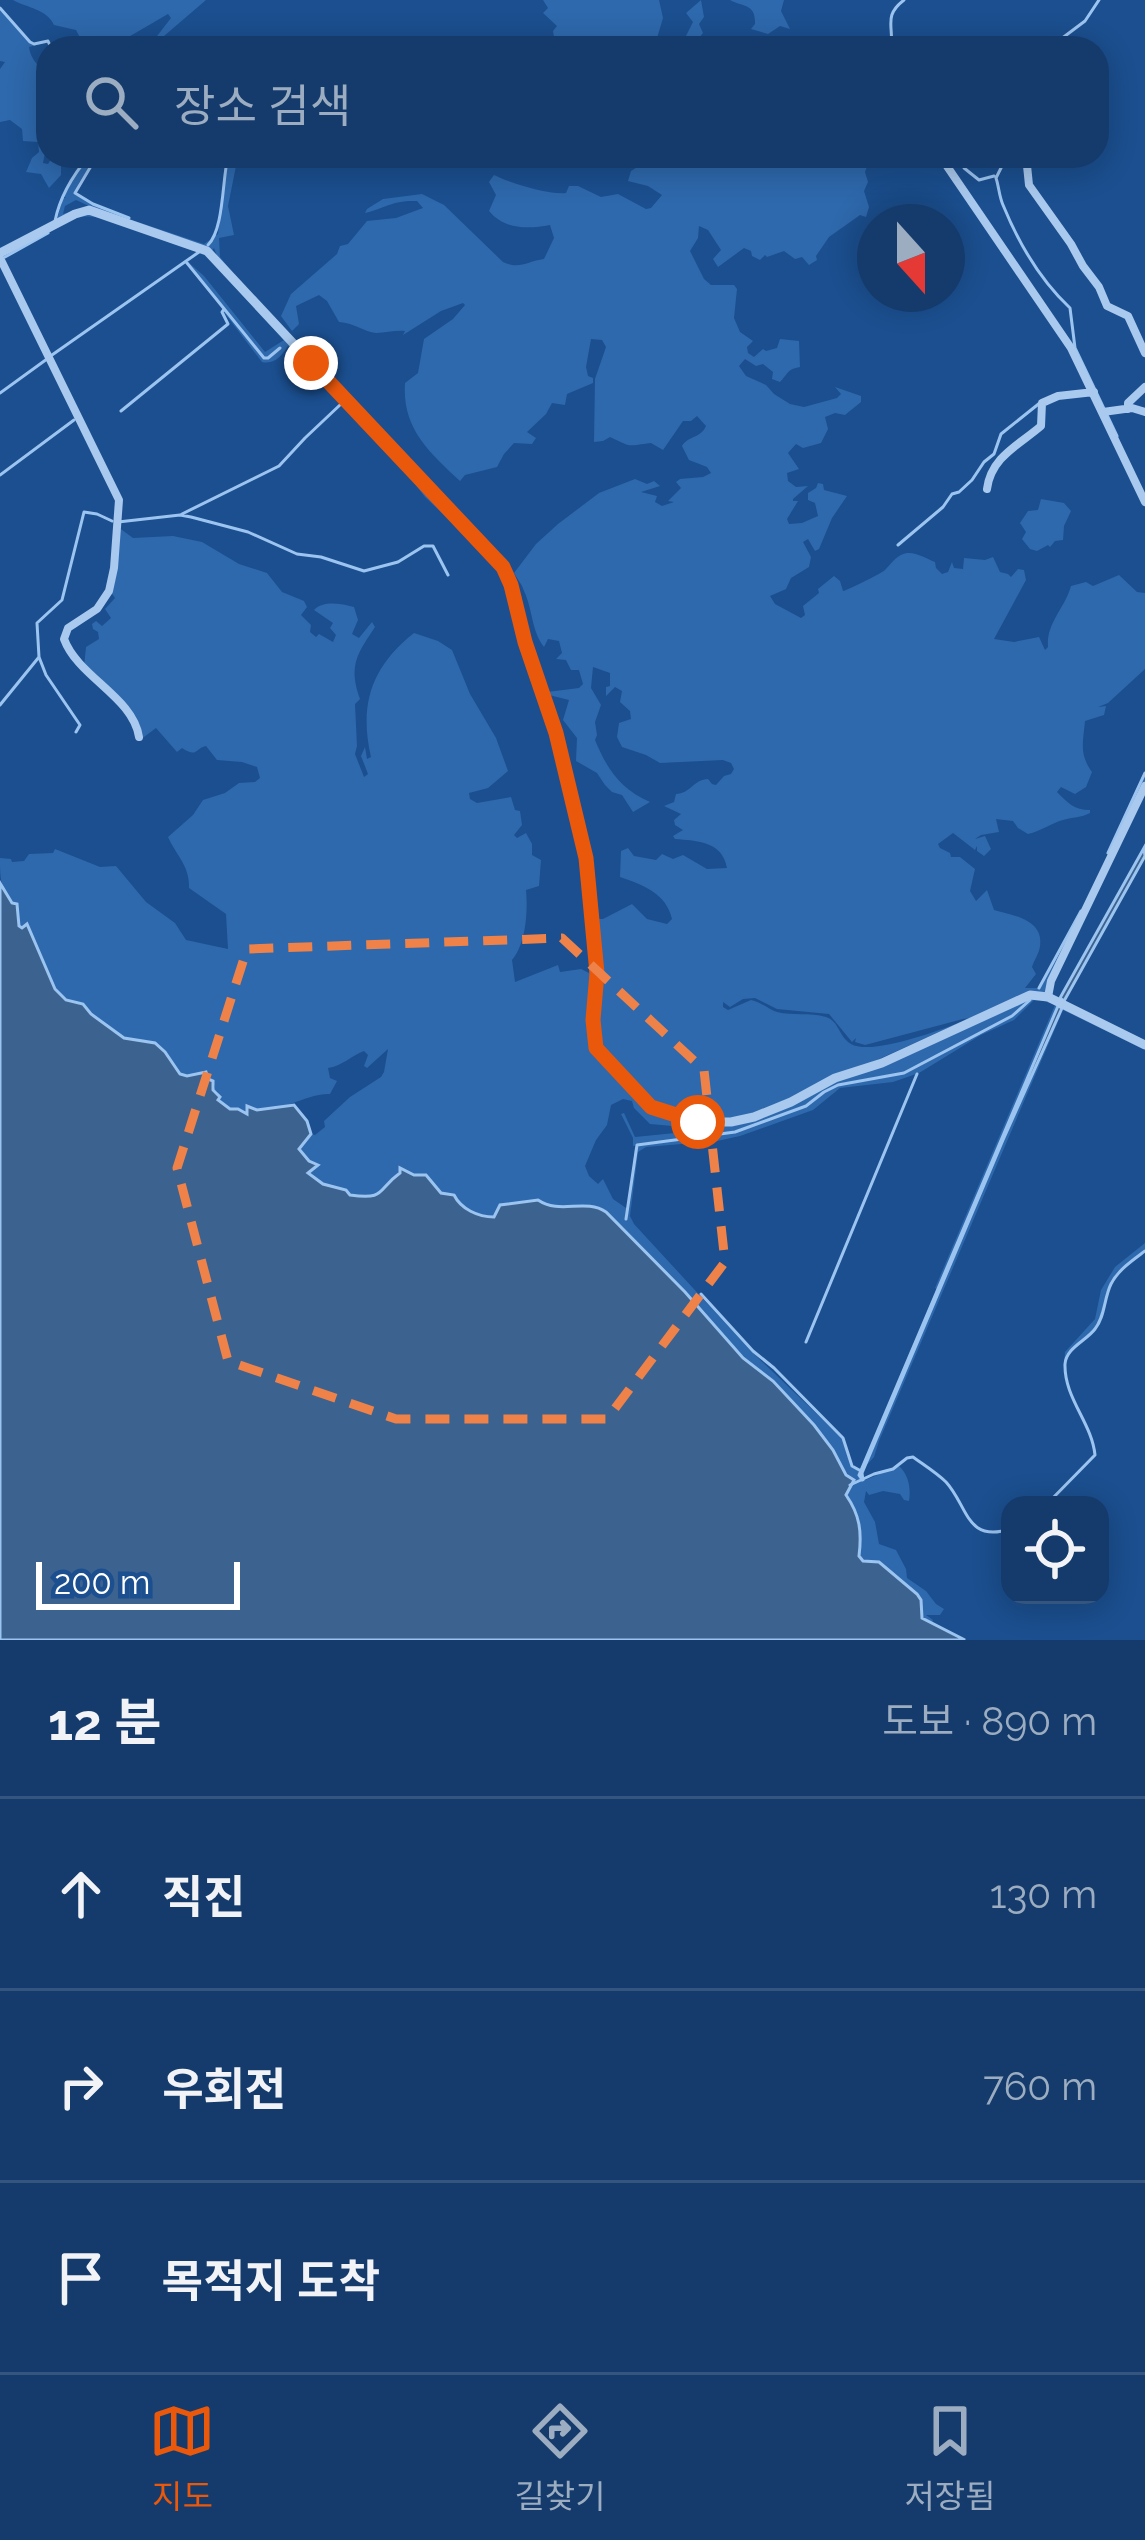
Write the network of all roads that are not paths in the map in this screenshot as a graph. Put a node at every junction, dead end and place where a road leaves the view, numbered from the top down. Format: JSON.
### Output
{"nodes":[{"id":1,"x":948,"y":168,"type":"edge"},
{"id":2,"x":1028,"y":168,"type":"edge"},
{"id":3,"x":0,"y":255,"type":"edge"},
{"id":4,"x":1145,"y":352,"type":"edge"},
{"id":5,"x":1145,"y":387,"type":"edge"},
{"id":6,"x":1094,"y":392,"type":"junction"},
{"id":7,"x":1128,"y":409,"type":"junction"},
{"id":8,"x":1103,"y":412,"type":"junction"},
{"id":9,"x":1145,"y":412,"type":"edge"},
{"id":10,"x":987,"y":489,"type":"dead end"},
{"id":11,"x":1145,"y":502,"type":"edge"},
{"id":12,"x":139,"y":737,"type":"dead end"},
{"id":13,"x":1145,"y":786,"type":"edge"},
{"id":14,"x":1048,"y":998,"type":"junction"},
{"id":15,"x":1145,"y":1045,"type":"edge"}],
"edges":[{"from":1,"to":6,"type":"street"},
{"from":2,"to":4,"type":"street"},
{"from":3,"to":12,"type":"street"},
{"from":3,"to":14,"type":"street"},
{"from":5,"to":7,"type":"street"},
{"from":6,"to":8,"type":"street"},
{"from":6,"to":10,"type":"street"},
{"from":7,"to":8,"type":"street"},
{"from":7,"to":9,"type":"street"},
{"from":8,"to":11,"type":"street"},
{"from":13,"to":14,"type":"street"},
{"from":14,"to":15,"type":"street"}]}
